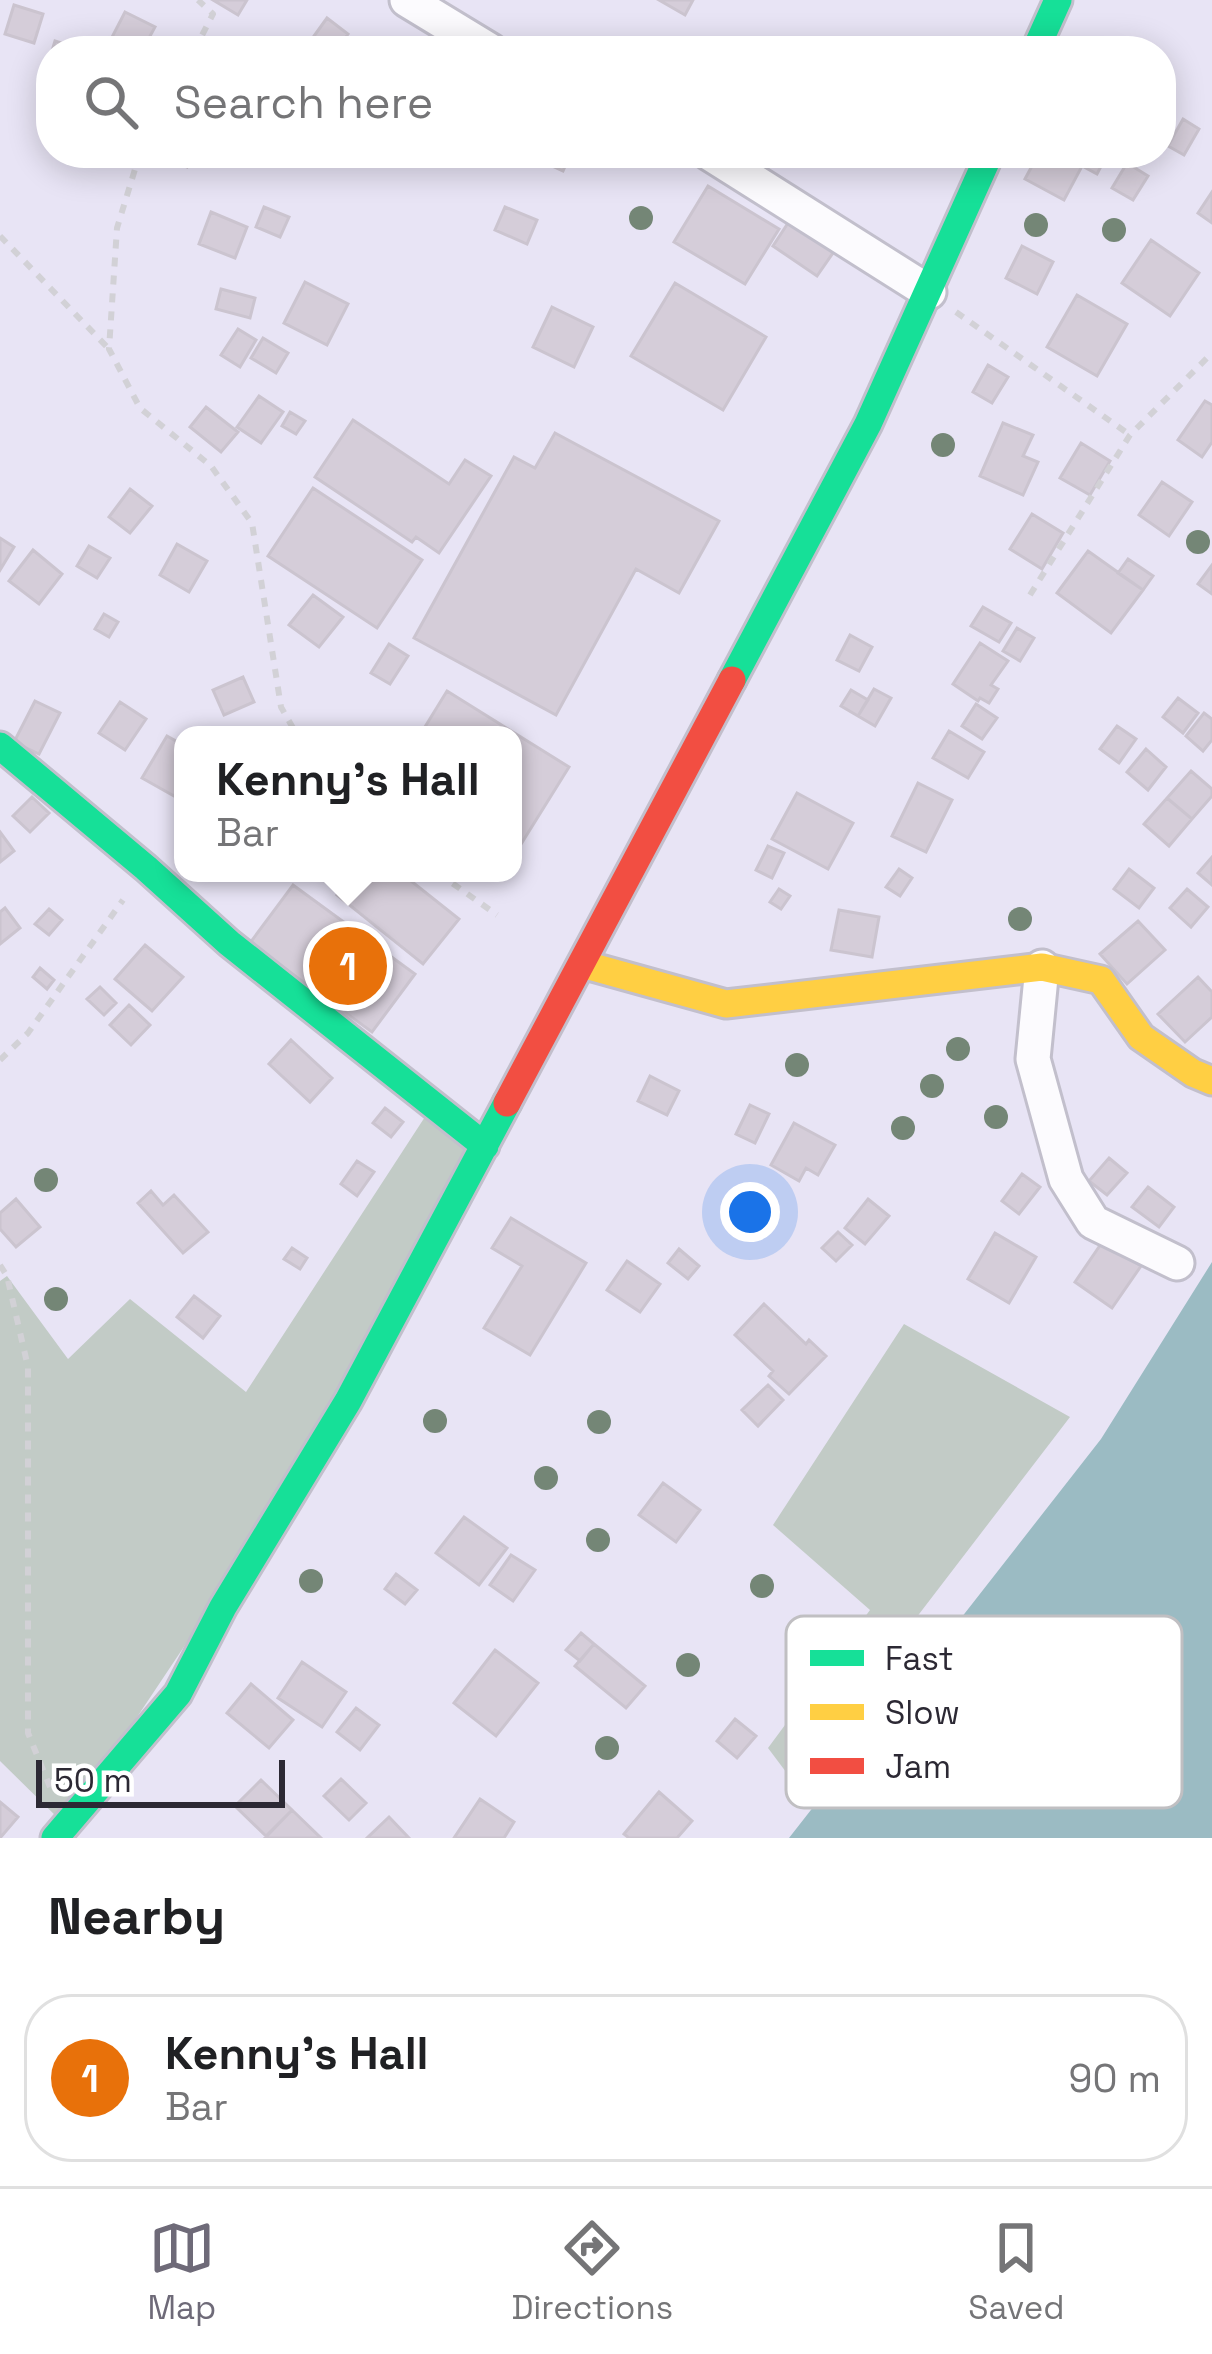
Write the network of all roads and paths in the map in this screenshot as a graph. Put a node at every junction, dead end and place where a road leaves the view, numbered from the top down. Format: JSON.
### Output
{"nodes":[{"id":1,"x":198,"y":0,"type":"edge"},
{"id":2,"x":407,"y":0,"type":"edge"},
{"id":3,"x":1058,"y":0,"type":"edge"},
{"id":4,"x":202,"y":36,"type":"edge"},
{"id":5,"x":466,"y":36,"type":"edge"},
{"id":6,"x":1042,"y":36,"type":"edge"},
{"id":7,"x":135,"y":168,"type":"edge"},
{"id":8,"x":733,"y":168,"type":"edge"},
{"id":9,"x":983,"y":168,"type":"edge"},
{"id":10,"x":0,"y":236,"type":"edge"},
{"id":11,"x":929,"y":292,"type":"junction"},
{"id":12,"x":109,"y":349,"type":"junction"},
{"id":13,"x":1212,"y":353,"type":"edge"},
{"id":14,"x":1130,"y":435,"type":"junction"},
{"id":15,"x":1030,"y":595,"type":"dead end"},
{"id":16,"x":292,"y":726,"type":"edge"},
{"id":17,"x":0,"y":746,"type":"edge"},
{"id":18,"x":146,"y":868,"type":"junction"},
{"id":19,"x":451,"y":882,"type":"edge"},
{"id":20,"x":497,"y":915,"type":"dead end"},
{"id":21,"x":582,"y":964,"type":"junction"},
{"id":22,"x":1042,"y":967,"type":"junction"},
{"id":23,"x":0,"y":1060,"type":"edge"},
{"id":24,"x":1212,"y":1081,"type":"edge"},
{"id":25,"x":485,"y":1146,"type":"junction"},
{"id":26,"x":1177,"y":1263,"type":"dead end"},
{"id":27,"x":0,"y":1265,"type":"edge"},
{"id":28,"x":60,"y":1832,"type":"edge"}],
"edges":[{"from":1,"to":4,"type":"path"},
{"from":2,"to":5,"type":"street"},
{"from":3,"to":6,"type":"main road"},
{"from":7,"to":12,"type":"path"},
{"from":8,"to":11,"type":"street"},
{"from":9,"to":11,"type":"main road"},
{"from":10,"to":12,"type":"path"},
{"from":11,"to":14,"type":"path"},
{"from":11,"to":21,"type":"main road"},
{"from":12,"to":16,"type":"path"},
{"from":13,"to":14,"type":"path"},
{"from":14,"to":15,"type":"path"},
{"from":17,"to":18,"type":"main road"},
{"from":18,"to":23,"type":"path"},
{"from":18,"to":25,"type":"main road"},
{"from":19,"to":20,"type":"path"},
{"from":21,"to":22,"type":"main road"},
{"from":21,"to":25,"type":"main road"},
{"from":22,"to":24,"type":"main road"},
{"from":22,"to":26,"type":"street"},
{"from":25,"to":28,"type":"main road"},
{"from":27,"to":28,"type":"path"}]}
